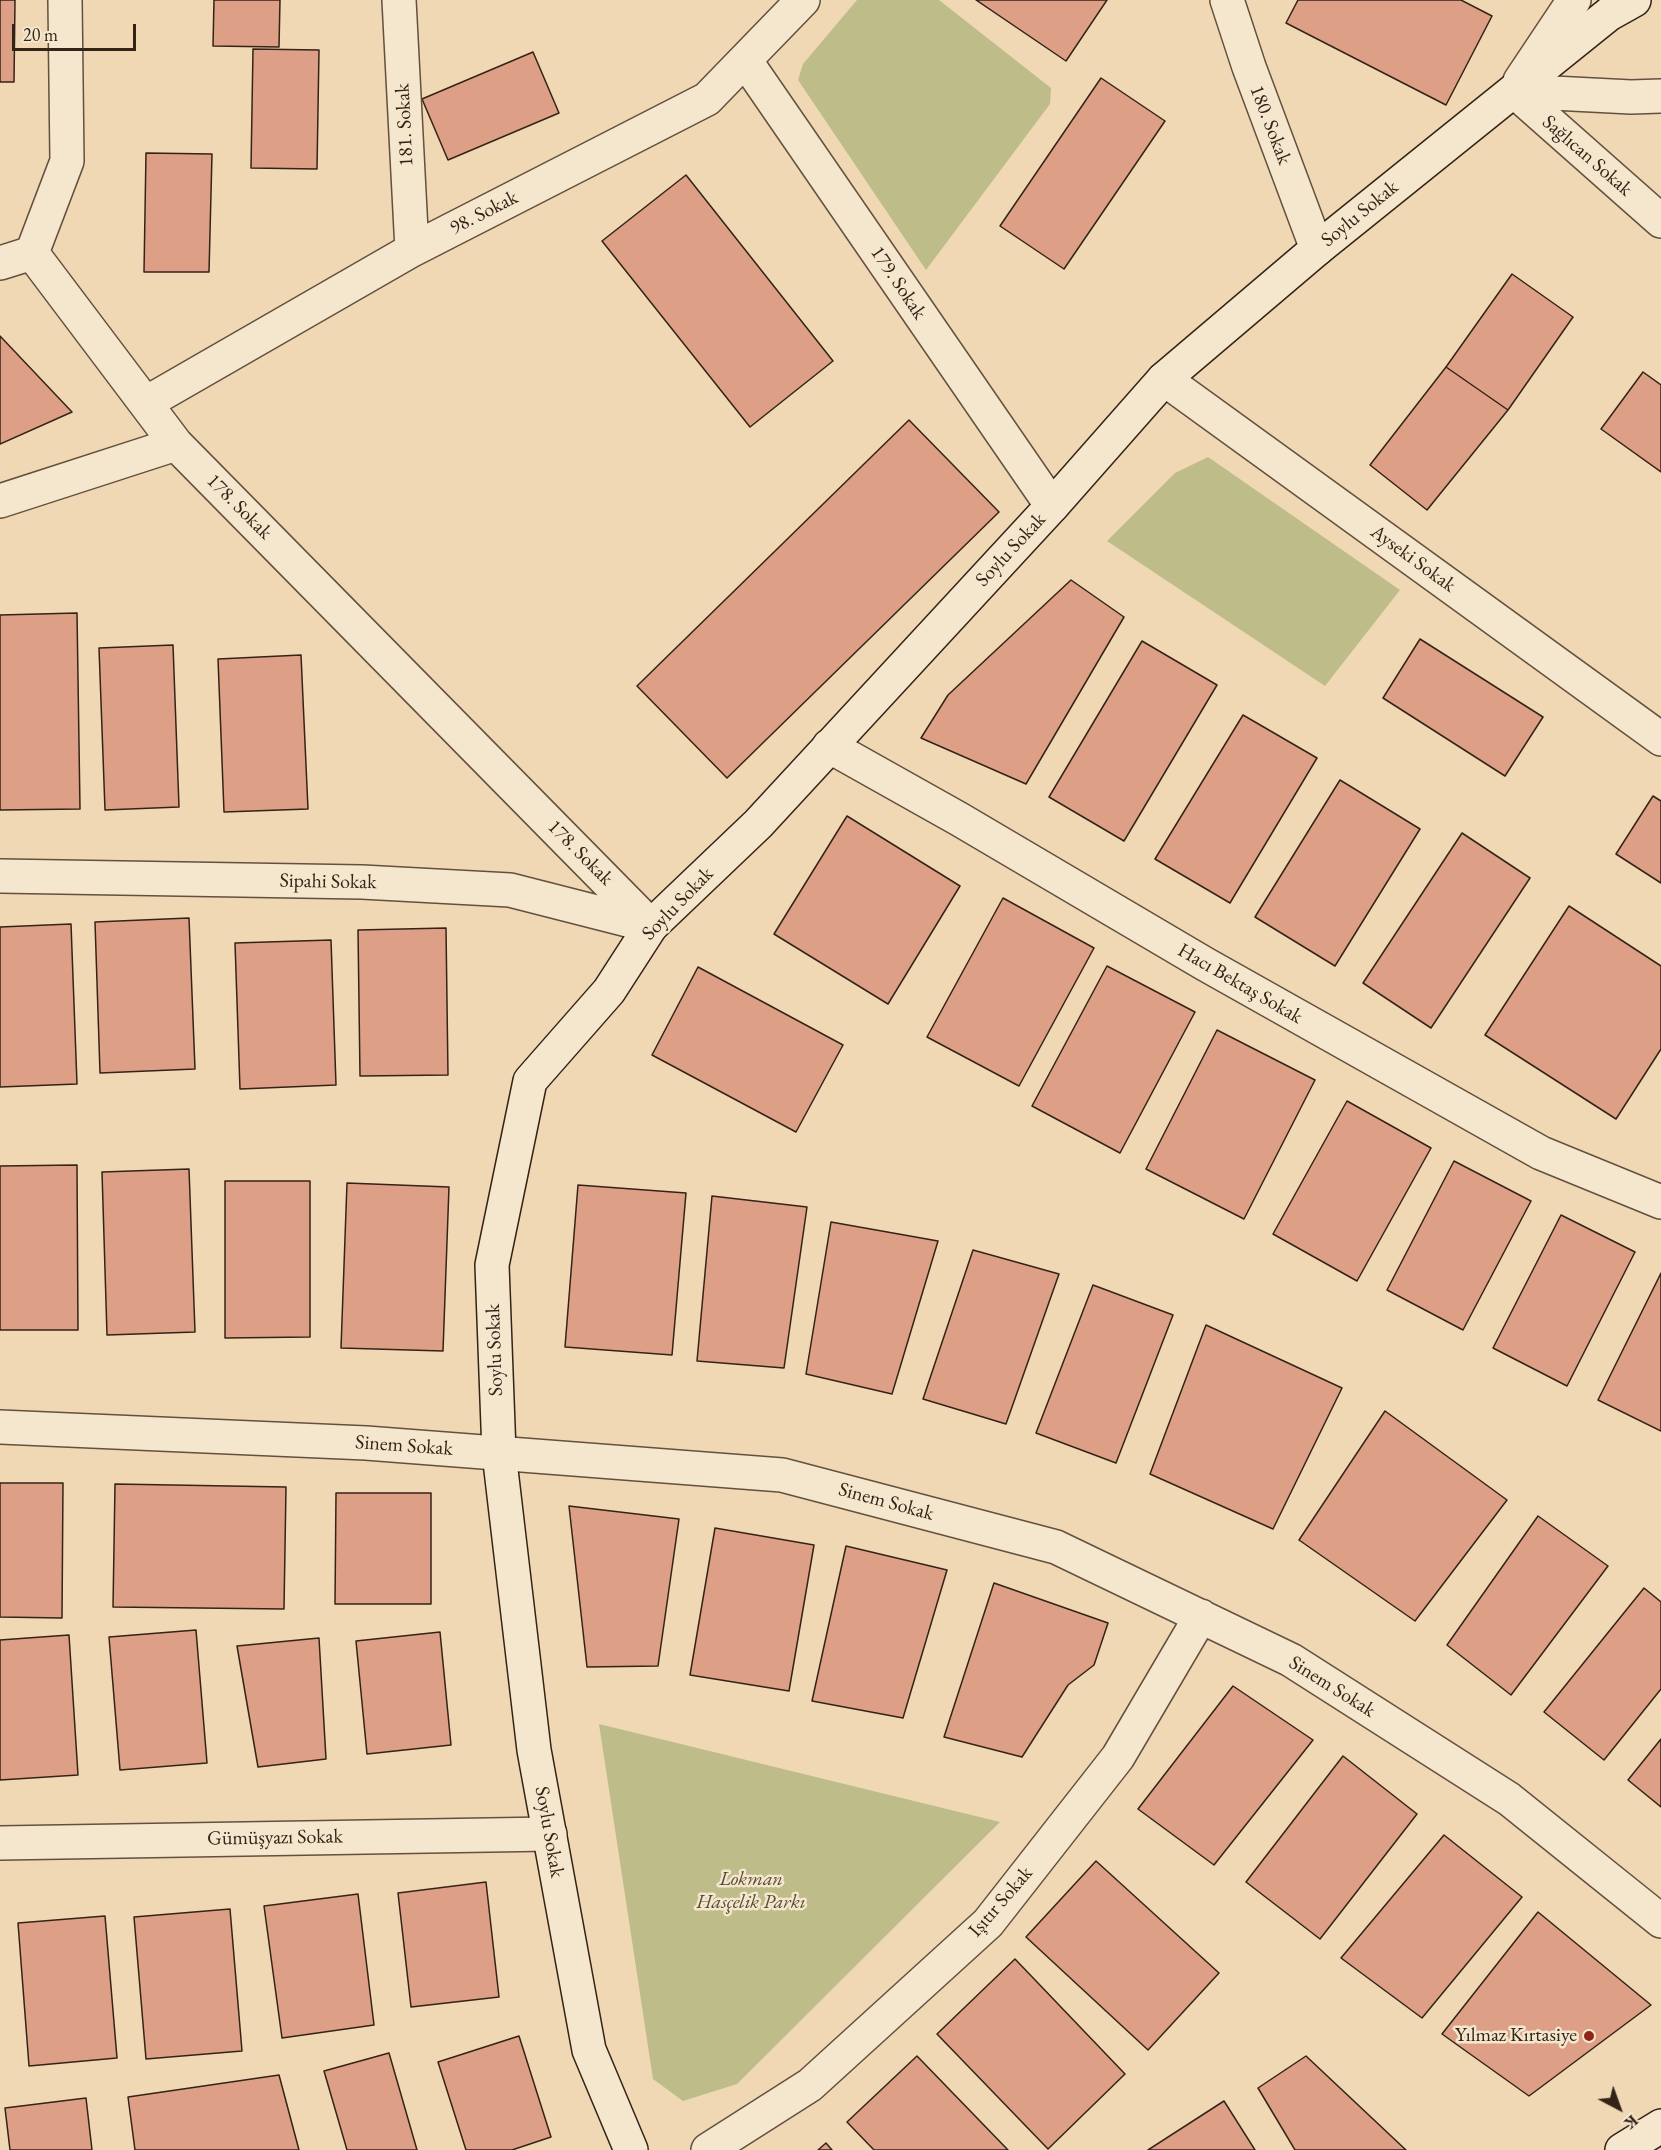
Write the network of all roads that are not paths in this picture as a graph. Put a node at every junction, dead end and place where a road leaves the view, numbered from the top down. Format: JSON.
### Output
{"nodes":[{"id":1,"x":65,"y":0,"type":"edge"},
{"id":2,"x":399,"y":0,"type":"edge"},
{"id":3,"x":803,"y":0,"type":"edge"},
{"id":4,"x":1227,"y":0,"type":"edge"},
{"id":5,"x":1574,"y":0,"type":"edge"},
{"id":6,"x":1634,"y":0,"type":"edge"},
{"id":7,"x":745,"y":60,"type":"junction"},
{"id":8,"x":1514,"y":91,"type":"junction"},
{"id":9,"x":1661,"y":96,"type":"edge"},
{"id":10,"x":1661,"y":221,"type":"edge"},
{"id":11,"x":1317,"y":249,"type":"junction"},
{"id":12,"x":412,"y":250,"type":"junction"},
{"id":13,"x":32,"y":253,"type":"junction"},
{"id":14,"x":0,"y":263,"type":"edge"},
{"id":15,"x":1164,"y":379,"type":"junction"},
{"id":16,"x":146,"y":403,"type":"junction"},
{"id":17,"x":176,"y":444,"type":"junction"},
{"id":18,"x":0,"y":501,"type":"edge"},
{"id":19,"x":1052,"y":506,"type":"junction"},
{"id":20,"x":1661,"y":739,"type":"edge"},
{"id":21,"x":830,"y":746,"type":"junction"},
{"id":22,"x":0,"y":876,"type":"edge"},
{"id":23,"x":651,"y":926,"type":"junction"},
{"id":24,"x":1661,"y":1202,"type":"edge"},
{"id":25,"x":0,"y":1427,"type":"edge"},
{"id":26,"x":499,"y":1453,"type":"junction"},
{"id":27,"x":1201,"y":1616,"type":"junction"},
{"id":28,"x":550,"y":1834,"type":"junction"},
{"id":29,"x":0,"y":1843,"type":"edge"},
{"id":30,"x":1661,"y":1922,"type":"edge"},
{"id":31,"x":1661,"y":2126,"type":"edge"},
{"id":32,"x":631,"y":2150,"type":"edge"},
{"id":33,"x":708,"y":2150,"type":"edge"},
{"id":34,"x":1622,"y":2150,"type":"edge"}],
"edges":[{"from":1,"to":13,"type":"street"},
{"from":2,"to":12,"type":"street","name":"181. Sokak"},
{"from":3,"to":7,"type":"street","name":"98. Sokak"},
{"from":4,"to":11,"type":"street","name":"180. Sokak"},
{"from":5,"to":8,"type":"street"},
{"from":6,"to":8,"type":"street","name":"Soylu Sokak"},
{"from":7,"to":12,"type":"street","name":"98. Sokak"},
{"from":7,"to":19,"type":"street","name":"179. Sokak"},
{"from":8,"to":9,"type":"street"},
{"from":8,"to":10,"type":"street","name":"Sağlıcan Sokak"},
{"from":8,"to":11,"type":"street","name":"Soylu Sokak"},
{"from":11,"to":15,"type":"street","name":"Soylu Sokak"},
{"from":12,"to":16,"type":"street","name":"98. Sokak"},
{"from":13,"to":14,"type":"street"},
{"from":13,"to":16,"type":"street","name":"178. Sokak"},
{"from":15,"to":19,"type":"street","name":"Soylu Sokak"},
{"from":15,"to":20,"type":"street","name":"Ayseki Sokak"},
{"from":16,"to":17,"type":"street","name":"178. Sokak"},
{"from":17,"to":18,"type":"street"},
{"from":17,"to":23,"type":"street","name":"178. Sokak"},
{"from":19,"to":21,"type":"street","name":"Soylu Sokak"},
{"from":21,"to":23,"type":"street","name":"Soylu Sokak"},
{"from":21,"to":24,"type":"street","name":"Hacı Bektaş Sokak"},
{"from":22,"to":23,"type":"street","name":"Sipahi Sokak"},
{"from":23,"to":26,"type":"street","name":"Soylu Sokak"},
{"from":25,"to":26,"type":"street","name":"Sinem Sokak"},
{"from":26,"to":27,"type":"street","name":"Sinem Sokak"},
{"from":26,"to":28,"type":"street","name":"Soylu Sokak"},
{"from":27,"to":30,"type":"street","name":"Sinem Sokak"},
{"from":27,"to":33,"type":"street","name":"Işıtır Sokak"},
{"from":28,"to":29,"type":"street","name":"Gümüşyazı Sokak"},
{"from":28,"to":32,"type":"street","name":"Soylu Sokak"},
{"from":31,"to":34,"type":"street"}]}
